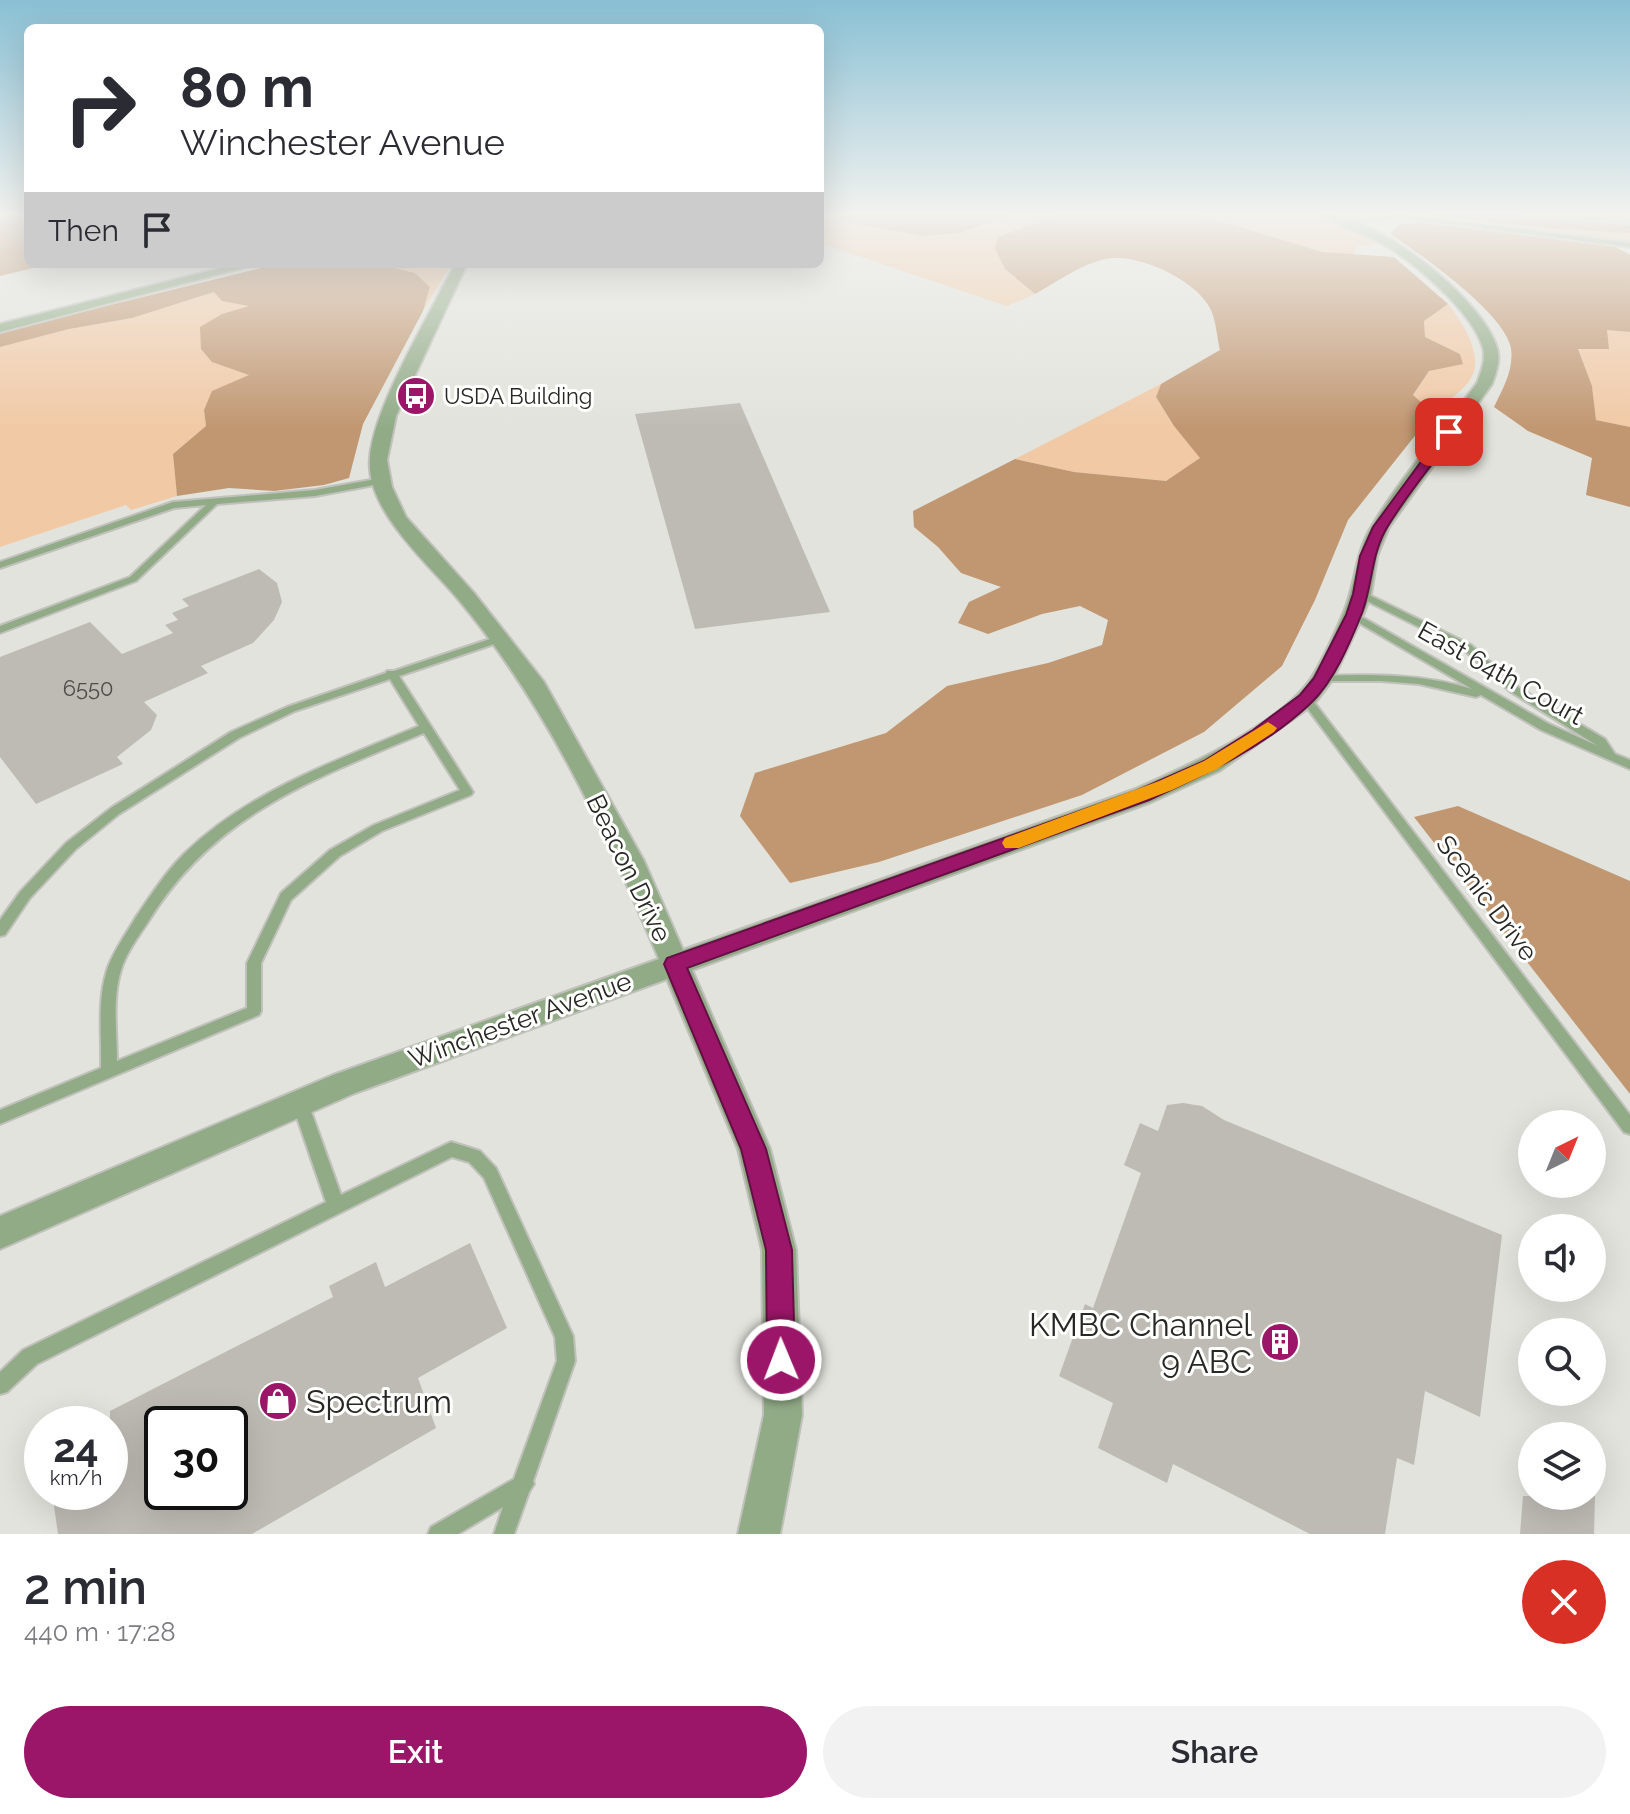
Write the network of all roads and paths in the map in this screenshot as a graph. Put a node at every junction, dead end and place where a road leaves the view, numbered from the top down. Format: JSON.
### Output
{"nodes":[{"id":1,"x":171,"y":285,"type":"edge"},
{"id":2,"x":451,"y":285,"type":"edge"},
{"id":3,"x":1439,"y":285,"type":"edge"},
{"id":4,"x":0,"y":328,"type":"edge"},
{"id":5,"x":382,"y":481,"type":"junction"},
{"id":6,"x":214,"y":502,"type":"junction"},
{"id":7,"x":0,"y":565,"type":"edge"},
{"id":8,"x":1357,"y":605,"type":"junction"},
{"id":9,"x":0,"y":630,"type":"edge"},
{"id":10,"x":499,"y":639,"type":"junction"},
{"id":11,"x":391,"y":673,"type":"junction"},
{"id":12,"x":1322,"y":679,"type":"junction"},
{"id":13,"x":1306,"y":699,"type":"junction"},
{"id":14,"x":1519,"y":712,"type":"junction"},
{"id":15,"x":426,"y":728,"type":"junction"},
{"id":16,"x":1611,"y":756,"type":"junction"},
{"id":17,"x":1630,"y":765,"type":"edge"},
{"id":18,"x":0,"y":931,"type":"edge"},
{"id":19,"x":675,"y":964,"type":"junction"},
{"id":20,"x":109,"y":1071,"type":"junction"},
{"id":21,"x":300,"y":1103,"type":"junction"},
{"id":22,"x":0,"y":1117,"type":"edge"},
{"id":23,"x":1630,"y":1127,"type":"edge"},
{"id":24,"x":336,"y":1206,"type":"junction"},
{"id":25,"x":0,"y":1233,"type":"edge"},
{"id":26,"x":0,"y":1385,"type":"edge"},
{"id":27,"x":524,"y":1484,"type":"junction"},
{"id":28,"x":438,"y":1534,"type":"edge"},
{"id":29,"x":504,"y":1534,"type":"edge"},
{"id":30,"x":759,"y":1534,"type":"edge"}],
"edges":[{"from":1,"to":4,"type":"street"},
{"from":2,"to":5,"type":"street","name":"Beacon Drive"},
{"from":3,"to":8,"type":"street","name":"Winchester Avenue"},
{"from":5,"to":6,"type":"lane"},
{"from":5,"to":10,"type":"street","name":"Beacon Drive"},
{"from":6,"to":7,"type":"lane"},
{"from":6,"to":9,"type":"lane"},
{"from":8,"to":12,"type":"street","name":"Winchester Avenue"},
{"from":8,"to":14,"type":"lane","name":"East 64th Court"},
{"from":8,"to":16,"type":"lane"},
{"from":10,"to":11,"type":"lane"},
{"from":10,"to":19,"type":"street","name":"Beacon Drive"},
{"from":11,"to":15,"type":"lane"},
{"from":11,"to":18,"type":"lane"},
{"from":12,"to":13,"type":"street","name":"Winchester Avenue"},
{"from":12,"to":14,"type":"lane"},
{"from":13,"to":19,"type":"street","name":"Winchester Avenue"},
{"from":13,"to":23,"type":"lane","name":"Scenic Drive"},
{"from":14,"to":16,"type":"lane","name":"East 64th Court"},
{"from":15,"to":20,"type":"lane"},
{"from":15,"to":20,"type":"lane"},
{"from":16,"to":17,"type":"lane","name":"East 64th Court"},
{"from":19,"to":21,"type":"street","name":"Winchester Avenue"},
{"from":19,"to":30,"type":"street","name":"Beacon Drive"},
{"from":20,"to":22,"type":"lane"},
{"from":21,"to":24,"type":"lane"},
{"from":21,"to":25,"type":"street","name":"Winchester Avenue"},
{"from":24,"to":26,"type":"lane"},
{"from":24,"to":27,"type":"lane"},
{"from":27,"to":28,"type":"lane"},
{"from":27,"to":29,"type":"lane"}]}
